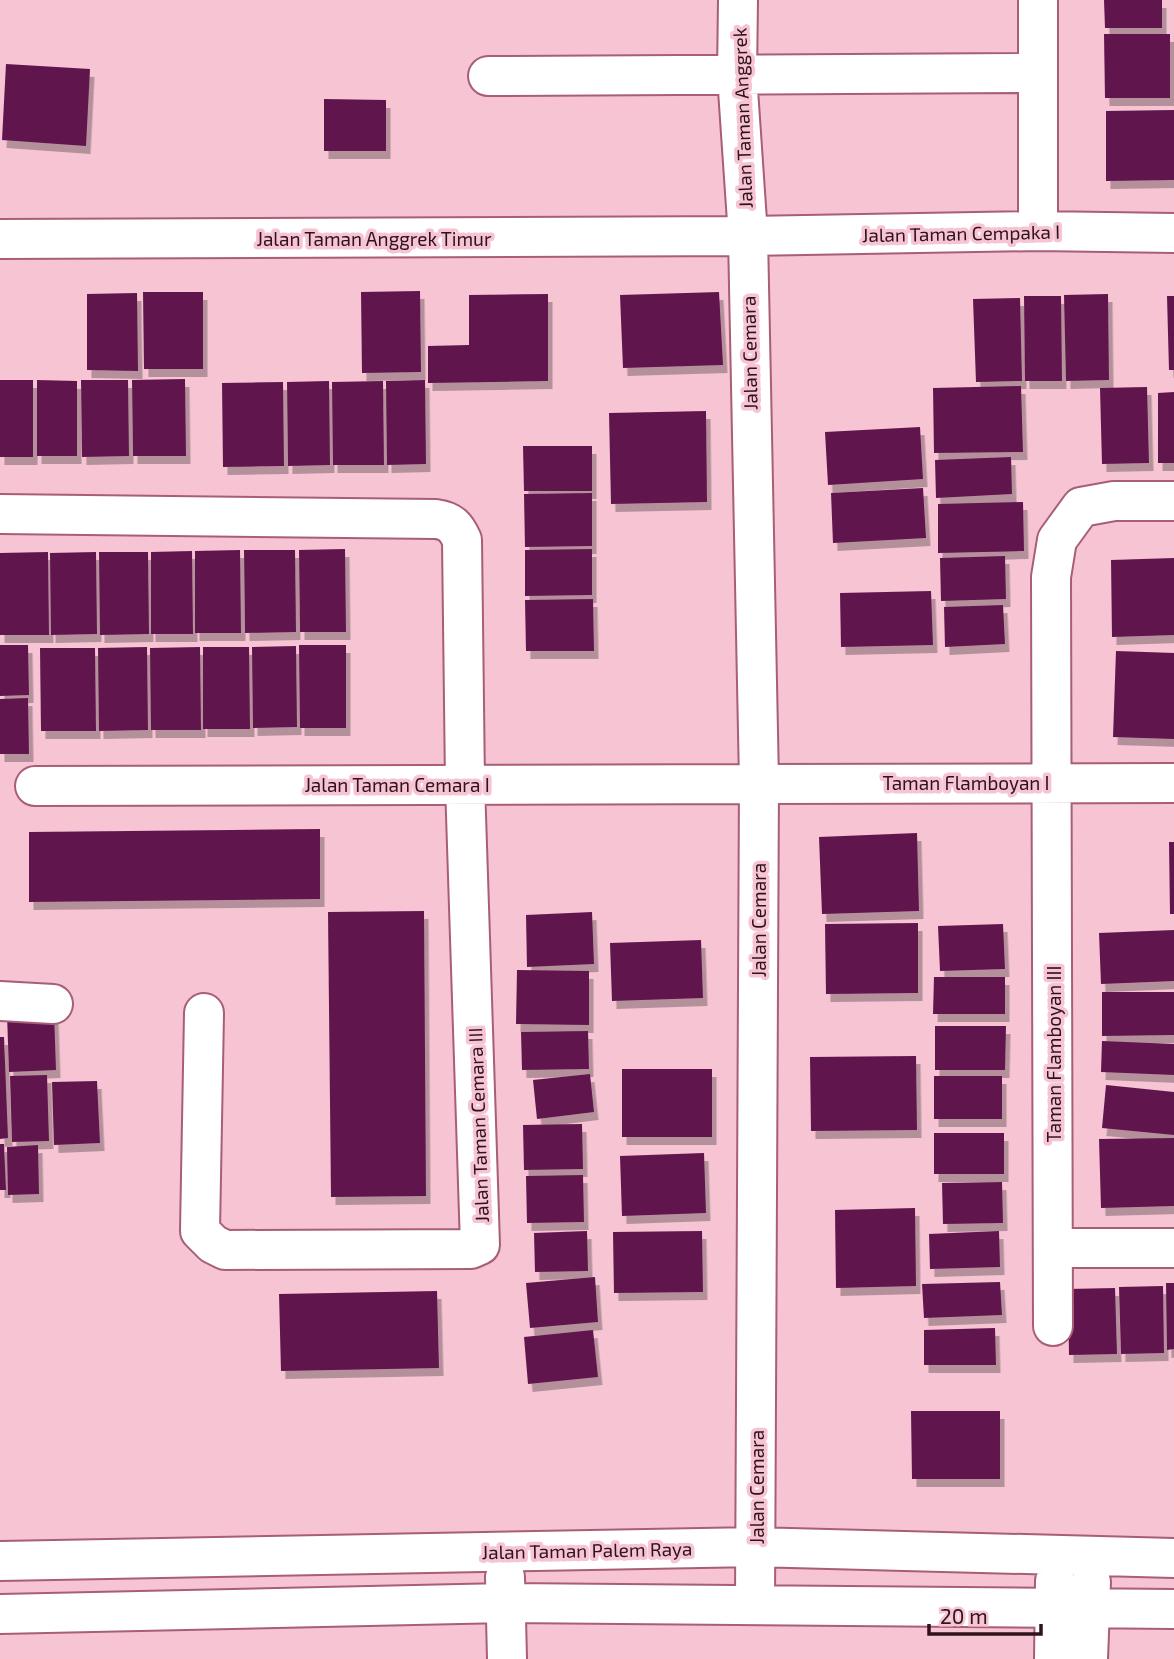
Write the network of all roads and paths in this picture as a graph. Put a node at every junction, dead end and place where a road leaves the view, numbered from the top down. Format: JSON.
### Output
{"nodes":[{"id":1,"x":738,"y":0,"type":"edge"},
{"id":2,"x":1038,"y":0,"type":"edge"},
{"id":3,"x":1038,"y":73,"type":"junction"},
{"id":4,"x":737,"y":75,"type":"junction"},
{"id":5,"x":488,"y":76,"type":"dead end"},
{"id":6,"x":1038,"y":231,"type":"junction"},
{"id":7,"x":1174,"y":233,"type":"edge"},
{"id":8,"x":748,"y":236,"type":"junction"},
{"id":9,"x":0,"y":239,"type":"edge"},
{"id":10,"x":1174,"y":501,"type":"edge"},
{"id":11,"x":0,"y":514,"type":"edge"},
{"id":12,"x":759,"y":782,"type":"junction"},
{"id":13,"x":1052,"y":782,"type":"junction"},
{"id":14,"x":465,"y":783,"type":"junction"},
{"id":15,"x":1174,"y":783,"type":"edge"},
{"id":16,"x":35,"y":786,"type":"dead end"},
{"id":17,"x":0,"y":1001,"type":"edge"},
{"id":18,"x":52,"y":1004,"type":"dead end"},
{"id":19,"x":204,"y":1013,"type":"dead end"},
{"id":20,"x":1054,"y":1248,"type":"junction"},
{"id":21,"x":1174,"y":1248,"type":"edge"},
{"id":22,"x":1053,"y":1326,"type":"dead end"},
{"id":23,"x":756,"y":1547,"type":"junction"},
{"id":24,"x":504,"y":1551,"type":"junction"},
{"id":25,"x":1074,"y":1555,"type":"junction"},
{"id":26,"x":1174,"y":1558,"type":"edge"},
{"id":27,"x":0,"y":1561,"type":"edge"},
{"id":28,"x":506,"y":1602,"type":"junction"},
{"id":29,"x":755,"y":1603,"type":"junction"},
{"id":30,"x":1073,"y":1607,"type":"junction"},
{"id":31,"x":1174,"y":1609,"type":"edge"},
{"id":32,"x":0,"y":1614,"type":"edge"},
{"id":33,"x":507,"y":1659,"type":"edge"},
{"id":34,"x":1054,"y":1659,"type":"edge"},
{"id":35,"x":1088,"y":1659,"type":"edge"}],
"edges":[{"from":1,"to":4,"type":"street","name":"Jalan Taman Anggrek"},
{"from":2,"to":3,"type":"street"},
{"from":3,"to":4,"type":"street"},
{"from":3,"to":6,"type":"street"},
{"from":4,"to":5,"type":"street"},
{"from":4,"to":8,"type":"street","name":"Jalan Taman Anggrek"},
{"from":6,"to":7,"type":"street","name":"Jalan Taman Cempaka I"},
{"from":6,"to":8,"type":"street","name":"Jalan Taman Cempaka I"},
{"from":8,"to":9,"type":"street","name":"Jalan Taman Anggrek Timur"},
{"from":8,"to":12,"type":"street","name":"Jalan Cemara"},
{"from":10,"to":13,"type":"street","name":"Taman Flamboyan III"},
{"from":11,"to":14,"type":"street","name":"Jalan Taman Cemara III"},
{"from":12,"to":13,"type":"street","name":"Taman Flamboyan I"},
{"from":12,"to":14,"type":"street","name":"Jalan Taman Cemara I"},
{"from":12,"to":23,"type":"street","name":"Jalan Cemara"},
{"from":13,"to":15,"type":"street","name":"Taman Flamboyan I"},
{"from":13,"to":20,"type":"street","name":"Taman Flamboyan III"},
{"from":14,"to":16,"type":"street","name":"Jalan Taman Cemara I"},
{"from":14,"to":19,"type":"street","name":"Jalan Taman Cemara III"},
{"from":17,"to":18,"type":"street"},
{"from":20,"to":21,"type":"street"},
{"from":20,"to":22,"type":"street","name":"Taman Flamboyan III"},
{"from":23,"to":24,"type":"street","name":"Jalan Taman Palem Raya"},
{"from":23,"to":25,"type":"street","name":"Jalan Taman Palem Raya"},
{"from":23,"to":29,"type":"street","name":"Jalan Cemara"},
{"from":24,"to":27,"type":"street","name":"Jalan Taman Palem Raya"},
{"from":24,"to":28,"type":"street"},
{"from":25,"to":26,"type":"street","name":"Jalan Taman Palem Raya"},
{"from":25,"to":30,"type":"street"},
{"from":28,"to":29,"type":"street"},
{"from":28,"to":32,"type":"street"},
{"from":28,"to":33,"type":"street"},
{"from":29,"to":30,"type":"street"},
{"from":30,"to":31,"type":"street"},
{"from":30,"to":34,"type":"street"},
{"from":30,"to":35,"type":"street"}]}
